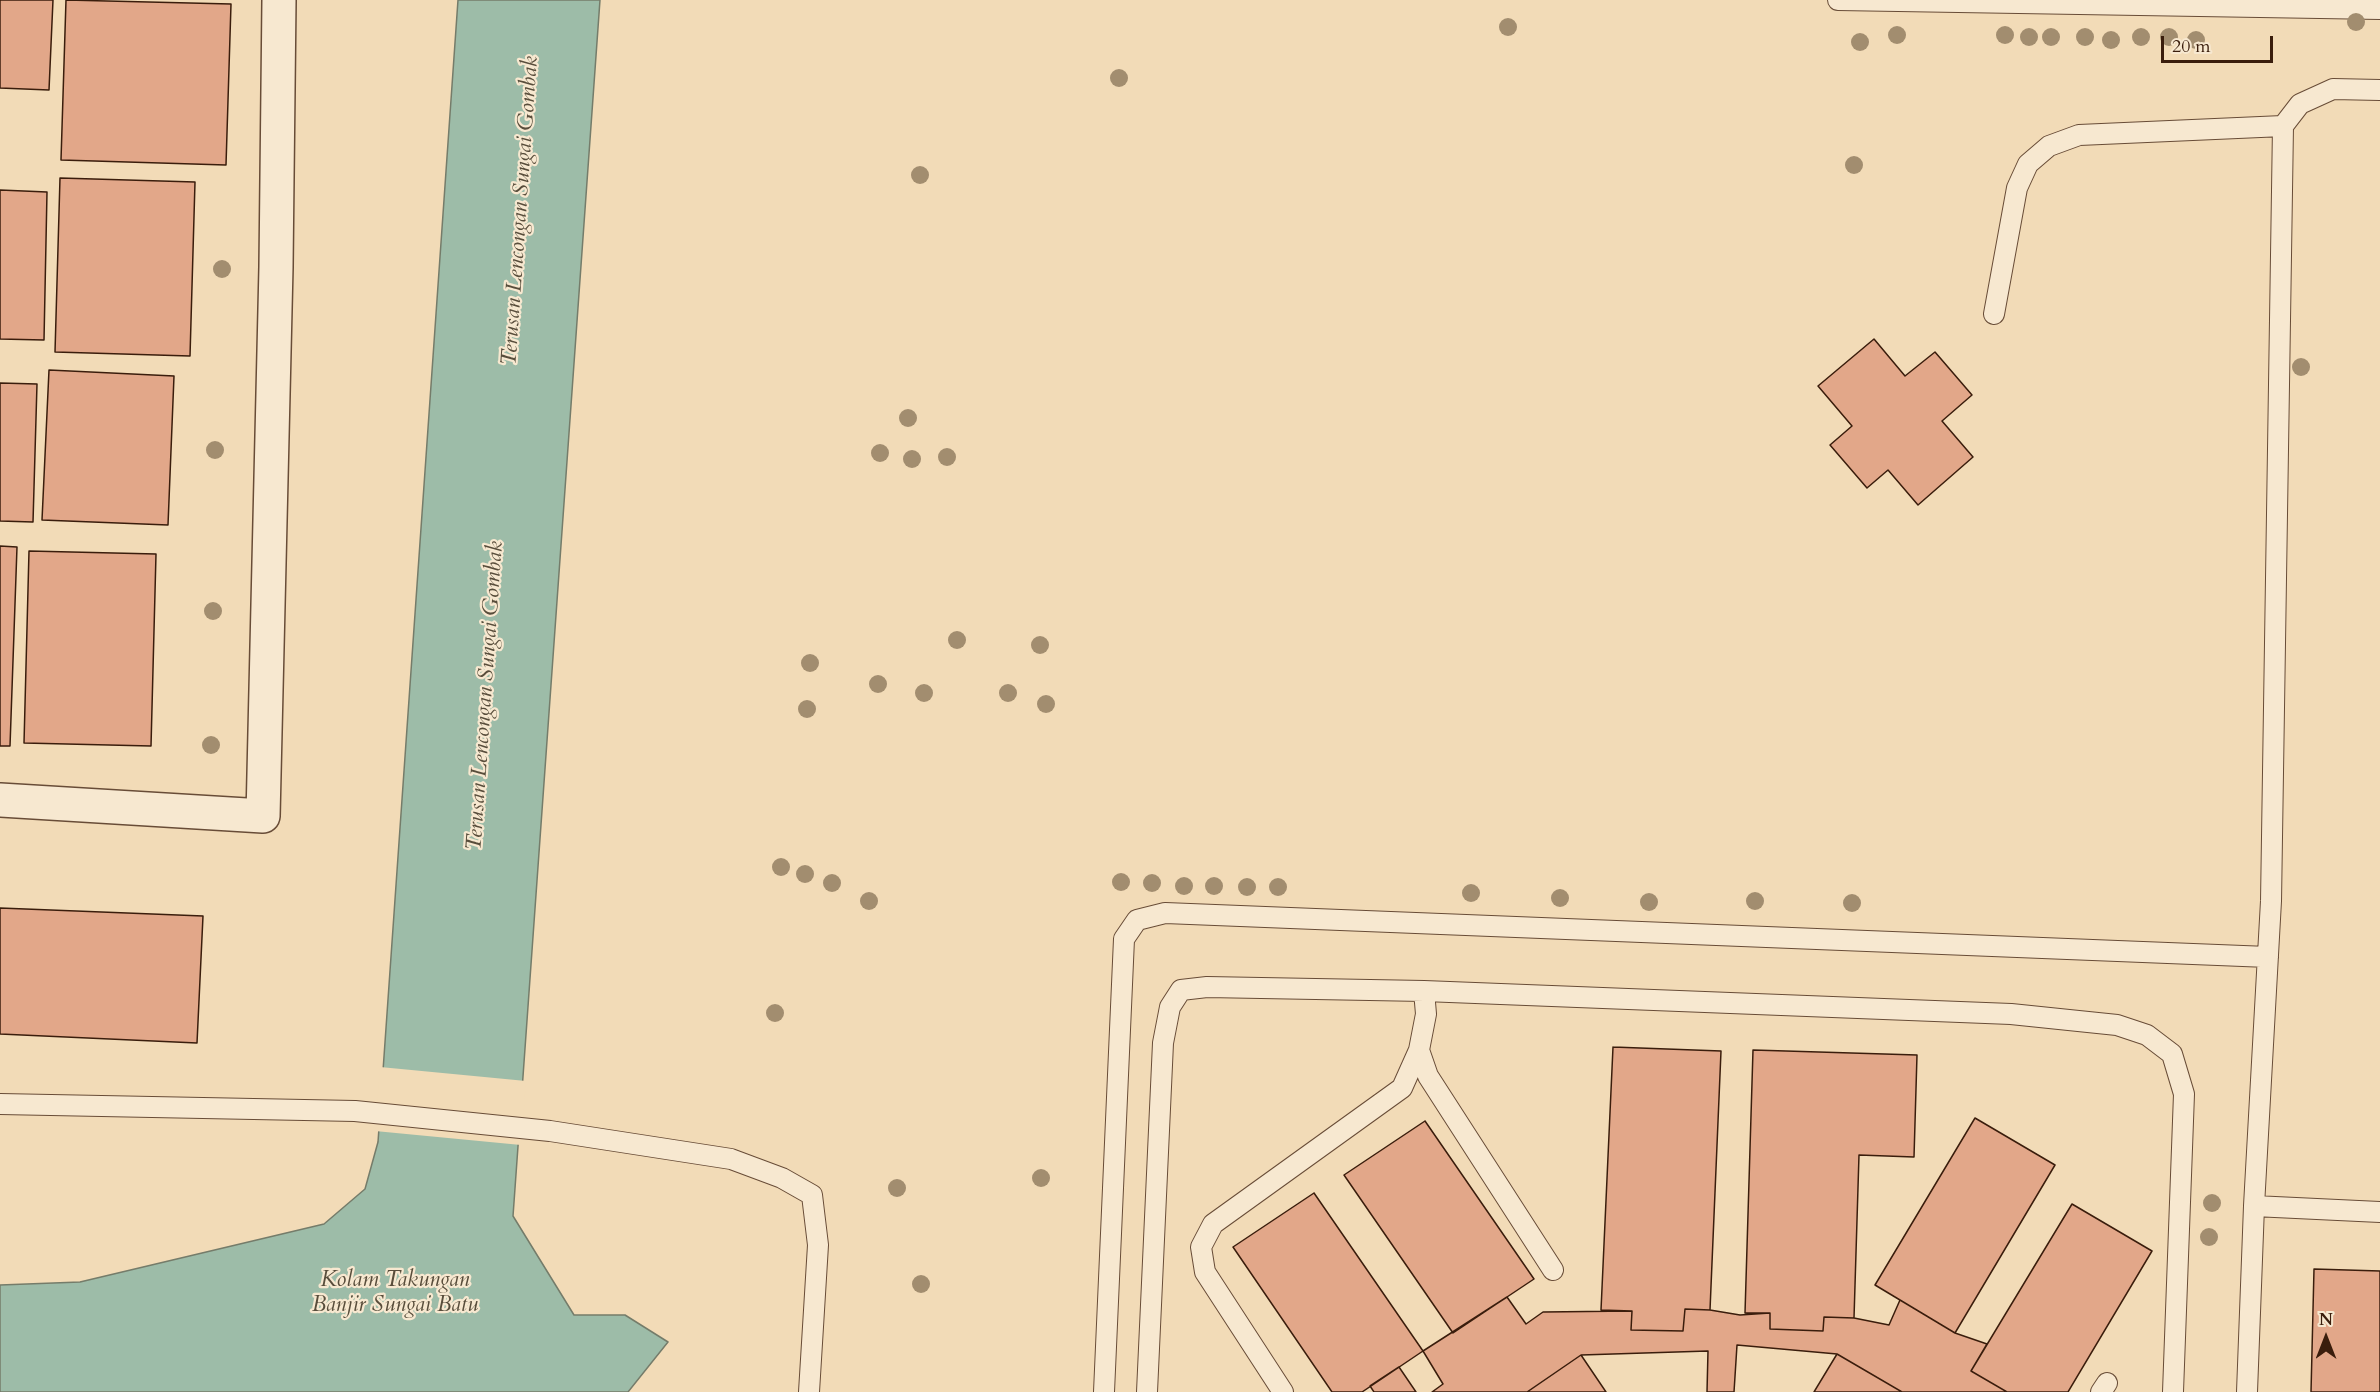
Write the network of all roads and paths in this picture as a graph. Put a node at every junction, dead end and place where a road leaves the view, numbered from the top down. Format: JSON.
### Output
{"nodes":[{"id":1,"x":279,"y":0,"type":"edge"},
{"id":2,"x":1838,"y":0,"type":"edge"},
{"id":3,"x":2113,"y":2,"type":"edge"},
{"id":4,"x":2380,"y":9,"type":"edge"},
{"id":5,"x":2380,"y":90,"type":"edge"},
{"id":6,"x":2283,"y":126,"type":"junction"},
{"id":7,"x":1994,"y":314,"type":"dead end"},
{"id":8,"x":0,"y":800,"type":"edge"},
{"id":9,"x":2268,"y":957,"type":"junction"},
{"id":10,"x":1424,"y":990,"type":"junction"},
{"id":11,"x":1419,"y":1050,"type":"junction"},
{"id":12,"x":0,"y":1104,"type":"edge"},
{"id":13,"x":2254,"y":1206,"type":"junction"},
{"id":14,"x":2380,"y":1212,"type":"edge"},
{"id":15,"x":1553,"y":1270,"type":"dead end"},
{"id":16,"x":809,"y":1392,"type":"edge"},
{"id":17,"x":1104,"y":1392,"type":"edge"},
{"id":18,"x":1147,"y":1392,"type":"edge"},
{"id":19,"x":1283,"y":1392,"type":"edge"},
{"id":20,"x":2173,"y":1392,"type":"edge"},
{"id":21,"x":2247,"y":1392,"type":"edge"}],
"edges":[{"from":1,"to":8,"type":"street"},
{"from":2,"to":3,"type":"lane"},
{"from":3,"to":4,"type":"lane"},
{"from":5,"to":6,"type":"lane"},
{"from":6,"to":7,"type":"lane"},
{"from":6,"to":9,"type":"lane"},
{"from":9,"to":13,"type":"lane"},
{"from":9,"to":17,"type":"lane"},
{"from":10,"to":11,"type":"lane"},
{"from":10,"to":18,"type":"lane"},
{"from":10,"to":20,"type":"lane"},
{"from":11,"to":15,"type":"lane"},
{"from":11,"to":19,"type":"lane"},
{"from":12,"to":16,"type":"lane"},
{"from":13,"to":14,"type":"lane"},
{"from":13,"to":21,"type":"lane"}]}
